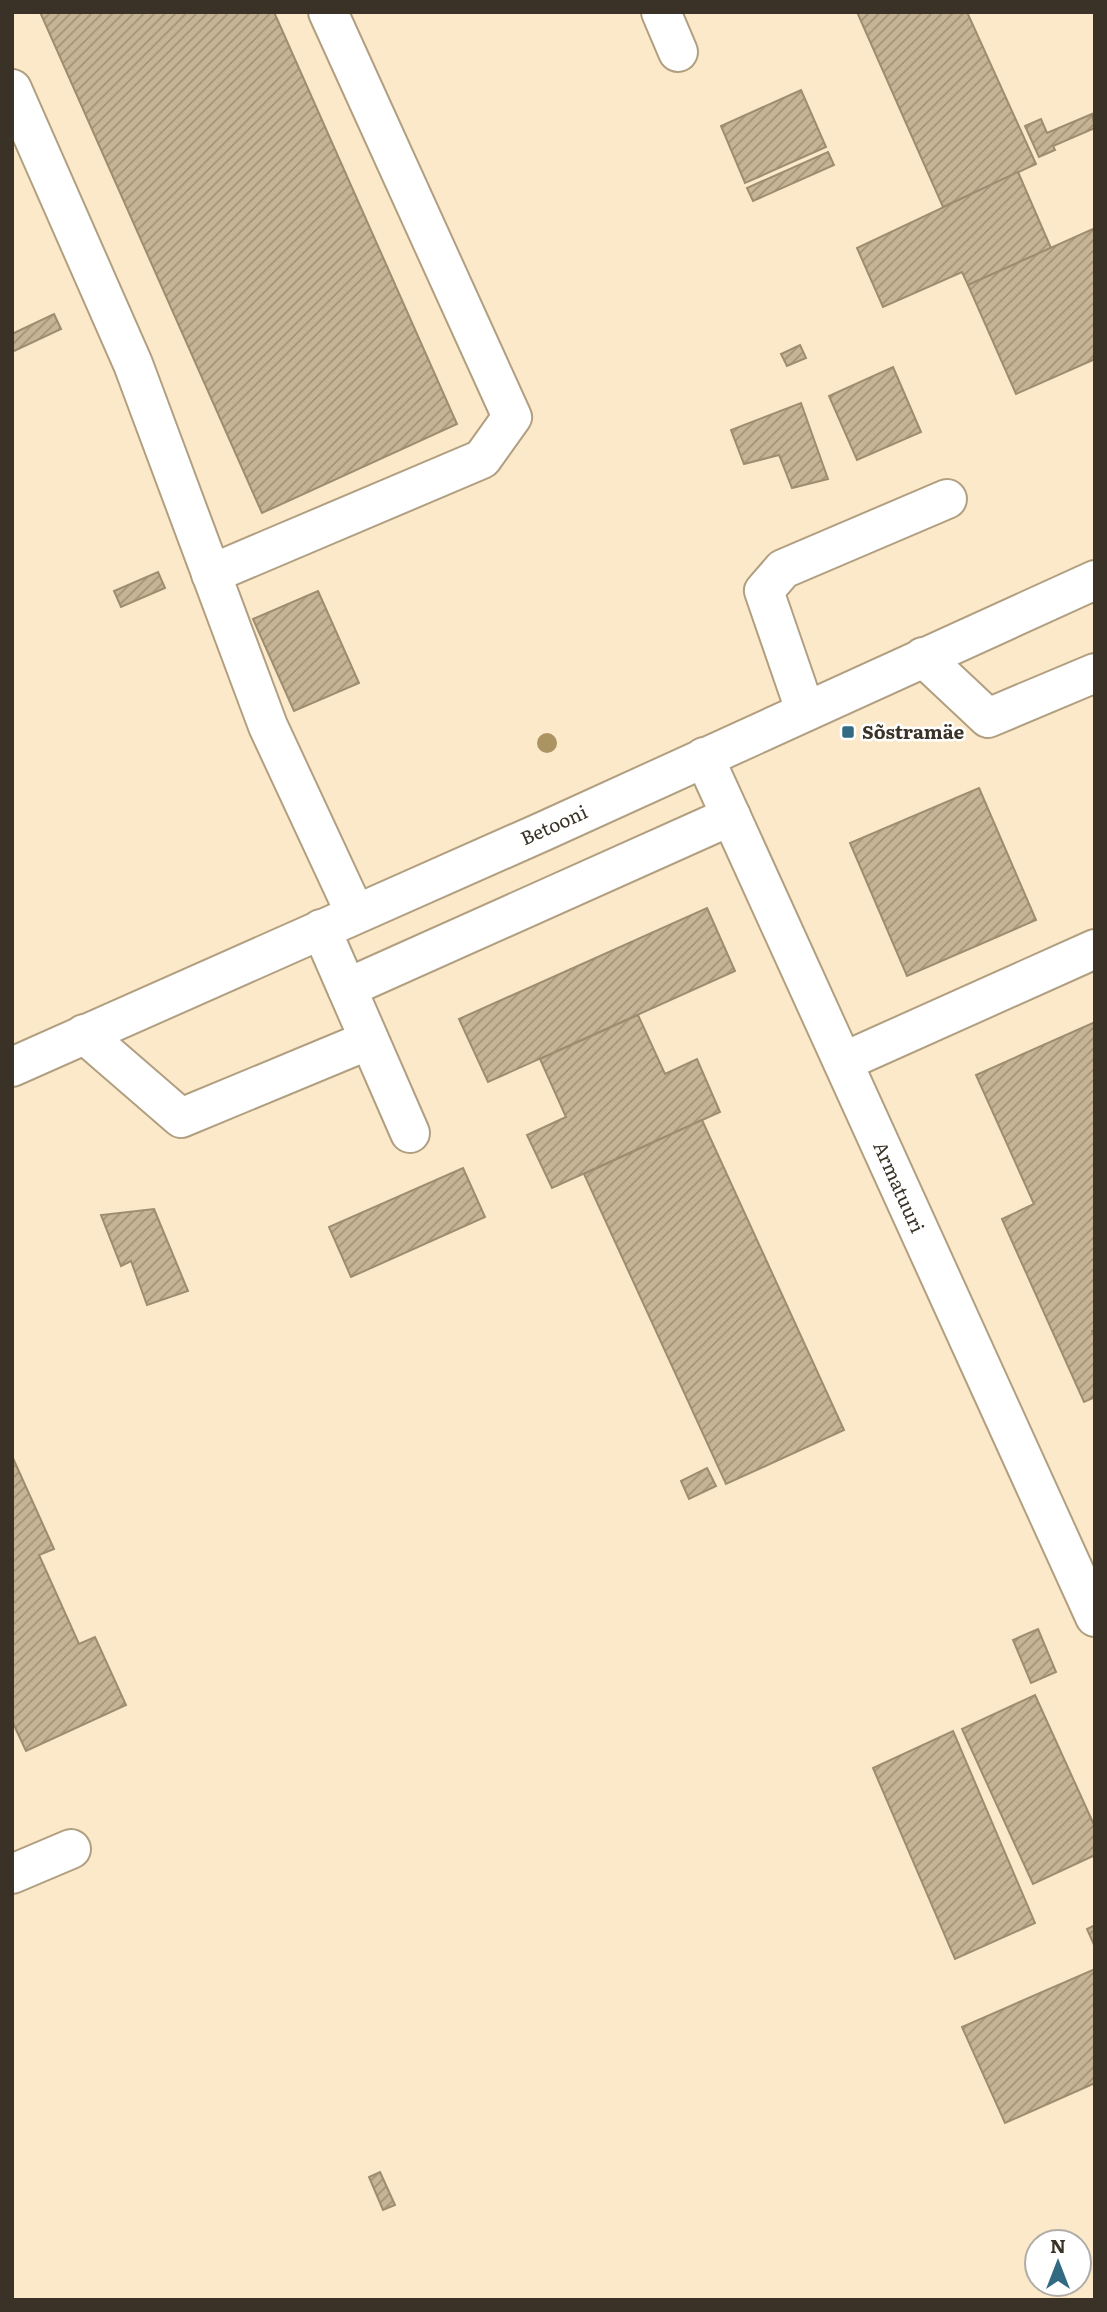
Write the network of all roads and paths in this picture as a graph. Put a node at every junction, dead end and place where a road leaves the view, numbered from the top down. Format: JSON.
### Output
{"nodes":[{"id":1,"x":328,"y":12,"type":"edge"},
{"id":2,"x":661,"y":12,"type":"edge"},
{"id":3,"x":678,"y":52,"type":"dead end"},
{"id":4,"x":12,"y":89,"type":"edge"},
{"id":5,"x":947,"y":499,"type":"dead end"},
{"id":6,"x":211,"y":574,"type":"junction"},
{"id":7,"x":1095,"y":580,"type":"edge"},
{"id":8,"x":923,"y":657,"type":"junction"},
{"id":9,"x":1095,"y":673,"type":"edge"},
{"id":10,"x":805,"y":710,"type":"junction"},
{"id":11,"x":704,"y":757,"type":"junction"},
{"id":12,"x":731,"y":816,"type":"junction"},
{"id":13,"x":355,"y":913,"type":"junction"},
{"id":14,"x":321,"y":929,"type":"junction"},
{"id":15,"x":1095,"y":949,"type":"edge"},
{"id":16,"x":347,"y":988,"type":"junction"},
{"id":17,"x":84,"y":1034,"type":"junction"},
{"id":18,"x":369,"y":1040,"type":"junction"},
{"id":19,"x":843,"y":1062,"type":"junction"},
{"id":20,"x":12,"y":1067,"type":"edge"},
{"id":21,"x":410,"y":1133,"type":"dead end"},
{"id":22,"x":1085,"y":1571,"type":"edge"},
{"id":23,"x":1095,"y":1618,"type":"edge"},
{"id":24,"x":71,"y":1849,"type":"dead end"},
{"id":25,"x":12,"y":1874,"type":"edge"}],
"edges":[{"from":1,"to":6,"type":"street"},
{"from":2,"to":3,"type":"street"},
{"from":4,"to":6,"type":"street"},
{"from":5,"to":10,"type":"street"},
{"from":6,"to":13,"type":"street"},
{"from":7,"to":8,"type":"street","name":"Betooni"},
{"from":8,"to":9,"type":"street"},
{"from":8,"to":10,"type":"street","name":"Betooni"},
{"from":10,"to":11,"type":"street","name":"Betooni"},
{"from":11,"to":12,"type":"street","name":"Armatuuri"},
{"from":11,"to":13,"type":"street","name":"Betooni"},
{"from":12,"to":16,"type":"street"},
{"from":12,"to":19,"type":"street","name":"Armatuuri"},
{"from":13,"to":14,"type":"street","name":"Betooni"},
{"from":14,"to":16,"type":"street"},
{"from":14,"to":17,"type":"street","name":"Betooni"},
{"from":15,"to":19,"type":"street"},
{"from":16,"to":18,"type":"street"},
{"from":17,"to":18,"type":"street"},
{"from":17,"to":20,"type":"street","name":"Betooni"},
{"from":18,"to":21,"type":"street"},
{"from":19,"to":22,"type":"street","name":"Armatuuri"},
{"from":22,"to":23,"type":"street","name":"Armatuuri"},
{"from":24,"to":25,"type":"street"}]}
